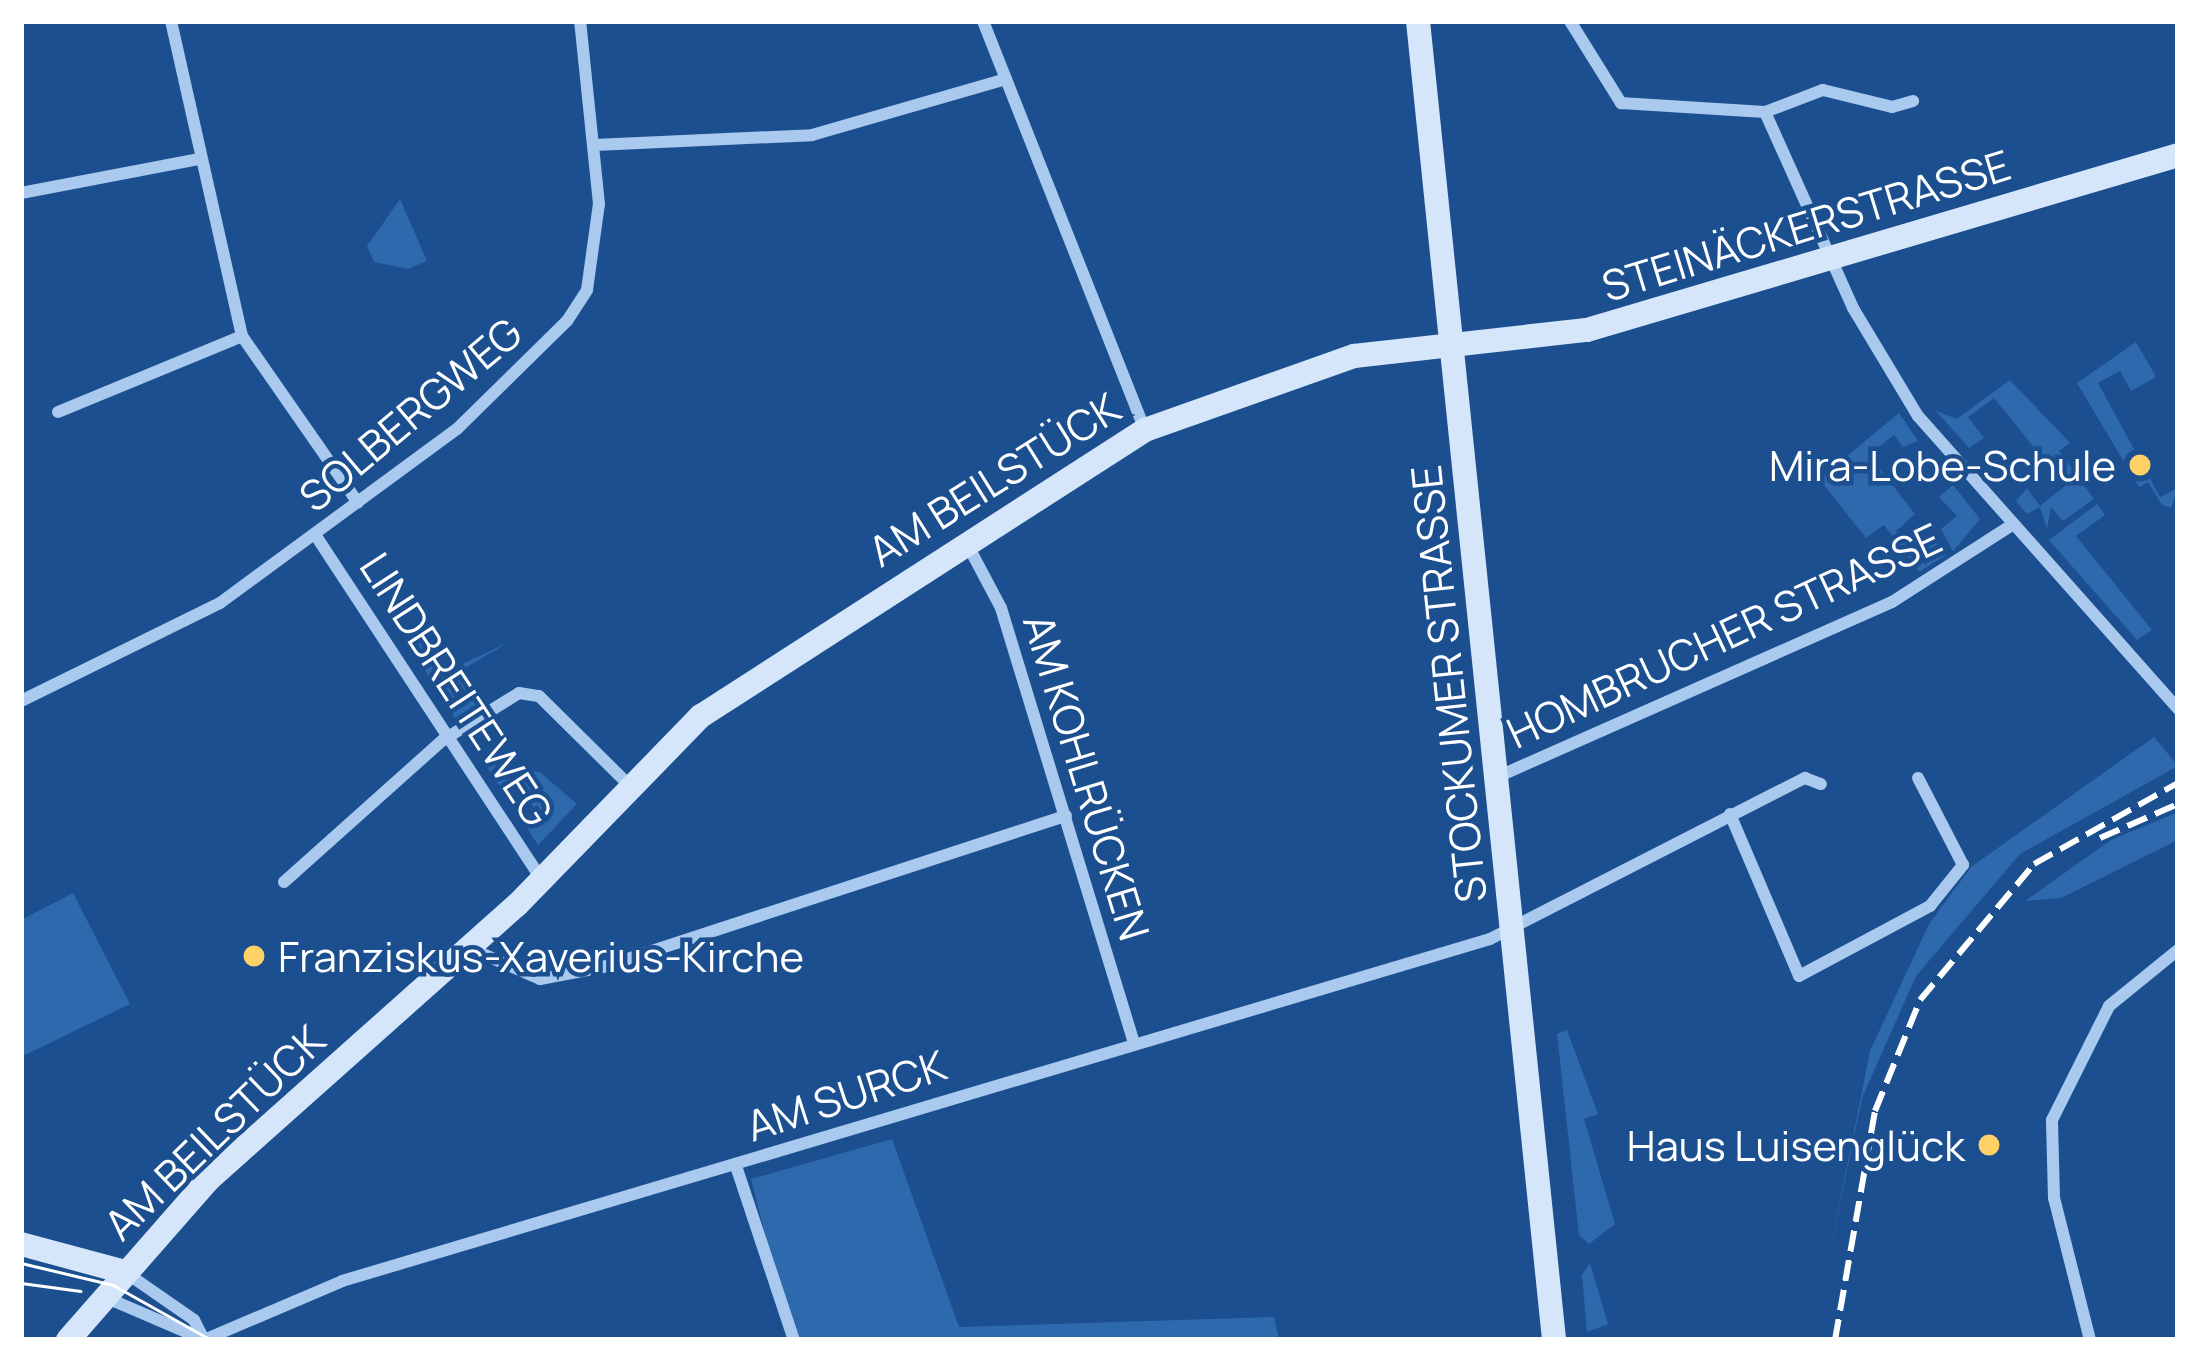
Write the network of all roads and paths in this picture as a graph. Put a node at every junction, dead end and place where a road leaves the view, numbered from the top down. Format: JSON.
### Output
{"nodes":[{"id":1,"x":171,"y":21,"type":"edge"},
{"id":2,"x":580,"y":21,"type":"edge"},
{"id":3,"x":983,"y":21,"type":"edge"},
{"id":4,"x":1418,"y":21,"type":"edge"},
{"id":5,"x":1570,"y":21,"type":"edge"},
{"id":6,"x":1006,"y":79,"type":"junction"},
{"id":7,"x":1913,"y":101,"type":"dead end"},
{"id":8,"x":1765,"y":112,"type":"junction"},
{"id":9,"x":595,"y":145,"type":"junction"},
{"id":10,"x":2178,"y":155,"type":"edge"},
{"id":11,"x":200,"y":159,"type":"junction"},
{"id":12,"x":21,"y":193,"type":"edge"},
{"id":13,"x":1834,"y":258,"type":"junction"},
{"id":14,"x":242,"y":336,"type":"junction"},
{"id":15,"x":1451,"y":344,"type":"junction"},
{"id":16,"x":58,"y":412,"type":"dead end"},
{"id":17,"x":1145,"y":430,"type":"junction"},
{"id":18,"x":358,"y":502,"type":"junction"},
{"id":19,"x":2009,"y":527,"type":"junction"},
{"id":20,"x":316,"y":536,"type":"junction"},
{"id":21,"x":964,"y":539,"type":"junction"},
{"id":22,"x":21,"y":701,"type":"edge"},
{"id":23,"x":2178,"y":709,"type":"edge"},
{"id":24,"x":454,"y":733,"type":"junction"},
{"id":25,"x":1497,"y":777,"type":"junction"},
{"id":26,"x":1918,"y":778,"type":"dead end"},
{"id":27,"x":1821,"y":784,"type":"dead end"},
{"id":28,"x":630,"y":787,"type":"junction"},
{"id":29,"x":1730,"y":814,"type":"junction"},
{"id":30,"x":1066,"y":816,"type":"junction"},
{"id":31,"x":542,"y":880,"type":"junction"},
{"id":32,"x":284,"y":882,"type":"dead end"},
{"id":33,"x":1513,"y":931,"type":"junction"},
{"id":34,"x":469,"y":949,"type":"junction"},
{"id":35,"x":2178,"y":950,"type":"edge"},
{"id":36,"x":1133,"y":1040,"type":"junction"},
{"id":37,"x":736,"y":1166,"type":"junction"},
{"id":38,"x":21,"y":1244,"type":"edge"},
{"id":39,"x":114,"y":1284,"type":"junction"},
{"id":40,"x":68,"y":1340,"type":"edge"},
{"id":41,"x":204,"y":1340,"type":"edge"},
{"id":42,"x":794,"y":1340,"type":"edge"},
{"id":43,"x":1554,"y":1340,"type":"edge"},
{"id":44,"x":2090,"y":1340,"type":"edge"}],
"edges":[{"from":1,"to":11,"type":"street","name":"LINDBREITEWEG"},
{"from":2,"to":9,"type":"street","name":"SOLBERGWEG"},
{"from":3,"to":6,"type":"street"},
{"from":4,"to":15,"type":"main road","name":"STOCKUMER STRASSE"},
{"from":5,"to":8,"type":"street"},
{"from":6,"to":9,"type":"street"},
{"from":6,"to":17,"type":"street"},
{"from":7,"to":8,"type":"street"},
{"from":8,"to":13,"type":"street"},
{"from":9,"to":18,"type":"street","name":"SOLBERGWEG"},
{"from":10,"to":13,"type":"main road","name":"STEINÄCKERSTRASSE"},
{"from":11,"to":12,"type":"street"},
{"from":11,"to":14,"type":"street","name":"LINDBREITEWEG"},
{"from":13,"to":15,"type":"main road","name":"STEINÄCKERSTRASSE"},
{"from":13,"to":19,"type":"street"},
{"from":14,"to":16,"type":"street"},
{"from":14,"to":18,"type":"street","name":"LINDBREITEWEG"},
{"from":15,"to":17,"type":"main road","name":"AM BEILSTÜCK"},
{"from":15,"to":25,"type":"main road","name":"STOCKUMER STRASSE"},
{"from":17,"to":21,"type":"main road","name":"AM BEILSTÜCK"},
{"from":18,"to":20,"type":"street","name":"SOLBERGWEG"},
{"from":19,"to":23,"type":"street"},
{"from":19,"to":25,"type":"street","name":"HOMBRUCHER STRASSE"},
{"from":20,"to":22,"type":"street","name":"SOLBERGWEG"},
{"from":20,"to":24,"type":"street","name":"LINDBREITEWEG"},
{"from":21,"to":28,"type":"main road","name":"AM BEILSTÜCK"},
{"from":21,"to":30,"type":"street","name":"AM KOHLRÜCKEN"},
{"from":24,"to":28,"type":"street"},
{"from":24,"to":31,"type":"street","name":"LINDBREITEWEG"},
{"from":24,"to":32,"type":"street"},
{"from":25,"to":33,"type":"main road","name":"STOCKUMER STRASSE"},
{"from":26,"to":29,"type":"street"},
{"from":27,"to":29,"type":"street","name":"AM SURCK"},
{"from":28,"to":31,"type":"main road","name":"AM BEILSTÜCK"},
{"from":29,"to":33,"type":"street","name":"AM SURCK"},
{"from":30,"to":34,"type":"street"},
{"from":30,"to":36,"type":"street","name":"AM KOHLRÜCKEN"},
{"from":31,"to":34,"type":"main road","name":"AM BEILSTÜCK"},
{"from":33,"to":36,"type":"street","name":"AM SURCK"},
{"from":33,"to":43,"type":"main road","name":"STOCKUMER STRASSE"},
{"from":34,"to":39,"type":"main road","name":"AM BEILSTÜCK"},
{"from":35,"to":44,"type":"street"},
{"from":36,"to":37,"type":"street","name":"AM SURCK"},
{"from":37,"to":41,"type":"street","name":"AM SURCK"},
{"from":37,"to":42,"type":"street"},
{"from":38,"to":39,"type":"main road"},
{"from":39,"to":40,"type":"main road","name":"AM BEILSTÜCK"},
{"from":39,"to":41,"type":"street"},
{"from":39,"to":41,"type":"street"}]}
